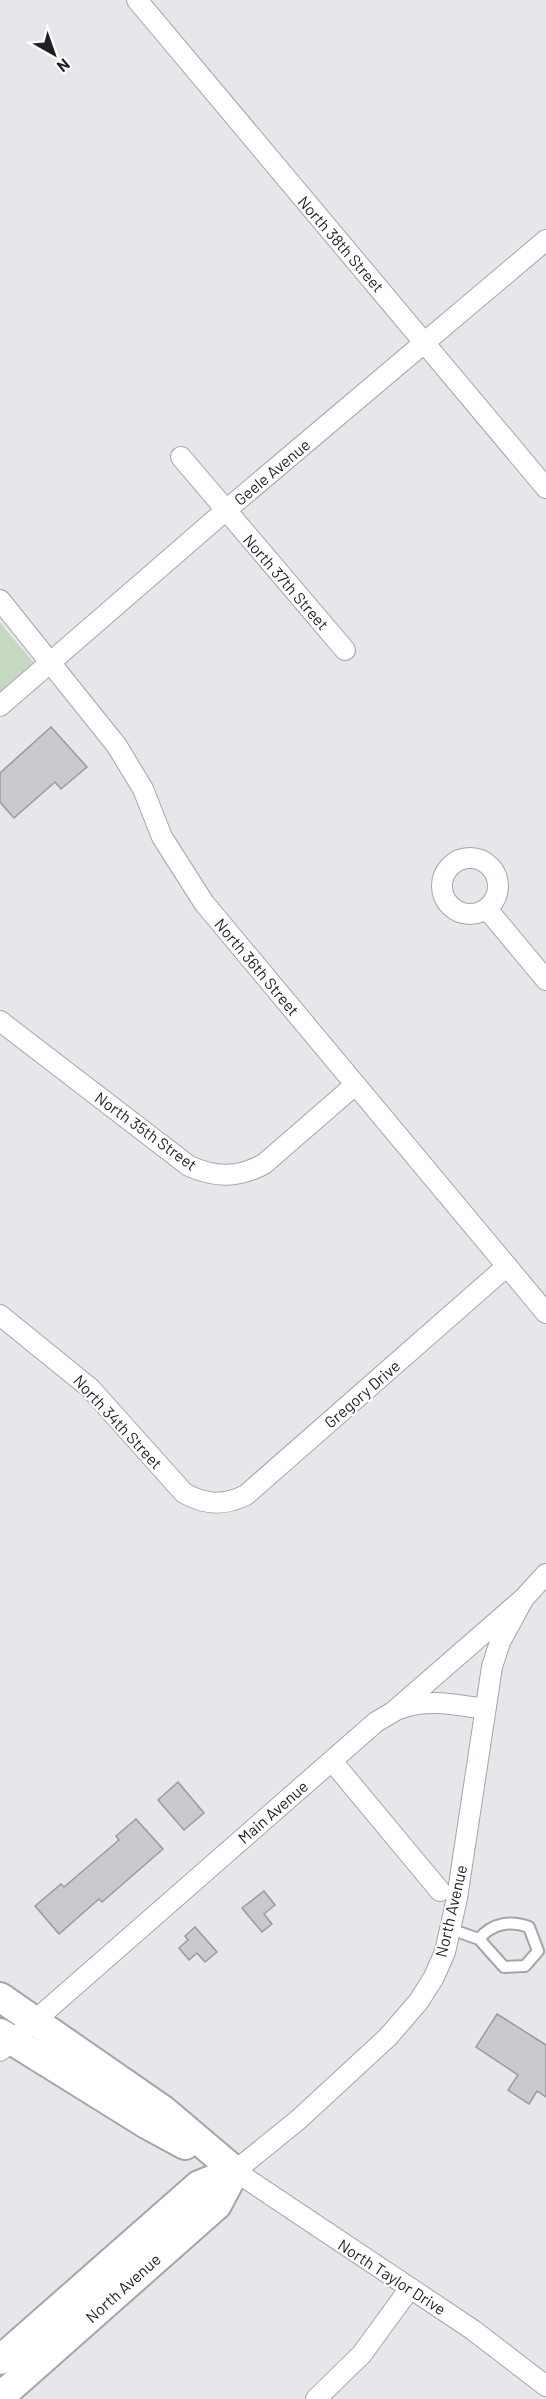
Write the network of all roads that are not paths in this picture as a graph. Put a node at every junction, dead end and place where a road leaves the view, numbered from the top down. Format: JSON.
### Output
{"nodes":[{"id":1,"x":137,"y":0,"type":"edge"},
{"id":2,"x":546,"y":240,"type":"edge"},
{"id":3,"x":426,"y":342,"type":"junction"},
{"id":4,"x":181,"y":457,"type":"dead end"},
{"id":5,"x":546,"y":488,"type":"edge"},
{"id":6,"x":225,"y":511,"type":"junction"},
{"id":7,"x":0,"y":600,"type":"edge"},
{"id":8,"x":345,"y":650,"type":"dead end"},
{"id":9,"x":51,"y":661,"type":"junction"},
{"id":10,"x":0,"y":706,"type":"edge"},
{"id":11,"x":487,"y":909,"type":"dead end"},
{"id":12,"x":546,"y":980,"type":"edge"},
{"id":13,"x":0,"y":1021,"type":"edge"},
{"id":14,"x":355,"y":1085,"type":"junction"},
{"id":15,"x":507,"y":1266,"type":"junction"},
{"id":16,"x":546,"y":1313,"type":"edge"},
{"id":17,"x":0,"y":1316,"type":"edge"},
{"id":18,"x":209,"y":1503,"type":"joint"},
{"id":19,"x":546,"y":1574,"type":"edge"},
{"id":20,"x":524,"y":1598,"type":"junction"},
{"id":21,"x":485,"y":1709,"type":"junction"},
{"id":22,"x":393,"y":1712,"type":"junction"},
{"id":23,"x":332,"y":1761,"type":"junction"},
{"id":24,"x":440,"y":1891,"type":"dead end"},
{"id":25,"x":450,"y":1929,"type":"junction"},
{"id":26,"x":479,"y":1939,"type":"junction"},
{"id":27,"x":0,"y":1997,"type":"edge"},
{"id":28,"x":34,"y":2021,"type":"junction"},
{"id":29,"x":4,"y":2042,"type":"edge"},
{"id":30,"x":235,"y":2171,"type":"junction"},
{"id":31,"x":410,"y":2288,"type":"junction"},
{"id":32,"x":0,"y":2360,"type":"edge"},
{"id":33,"x":546,"y":2386,"type":"edge"},
{"id":34,"x":0,"y":2397,"type":"edge"},
{"id":35,"x":316,"y":2399,"type":"edge"}],
"edges":[{"from":1,"to":3,"type":"street","name":"North 38th Street"},
{"from":2,"to":3,"type":"street","name":"Geele Avenue"},
{"from":3,"to":5,"type":"street","name":"North 38th Street"},
{"from":3,"to":6,"type":"street","name":"Geele Avenue"},
{"from":4,"to":6,"type":"street","name":"North 37th Street"},
{"from":6,"to":8,"type":"street","name":"North 37th Street"},
{"from":6,"to":9,"type":"street","name":"Geele Avenue"},
{"from":7,"to":9,"type":"street","name":"North 36th Street"},
{"from":9,"to":10,"type":"street","name":"Geele Avenue"},
{"from":9,"to":14,"type":"street","name":"North 36th Street"},
{"from":11,"to":12,"type":"street"},
{"from":13,"to":14,"type":"street","name":"North 35th Street"},
{"from":14,"to":15,"type":"street","name":"North 36th Street"},
{"from":15,"to":16,"type":"street","name":"North 36th Street"},
{"from":15,"to":18,"type":"street","name":"Gregory Drive"},
{"from":17,"to":18,"type":"street","name":"North 34th Street"},
{"from":19,"to":20,"type":"street","name":"Main Avenue"},
{"from":20,"to":21,"type":"street","name":"North Avenue"},
{"from":20,"to":22,"type":"street","name":"Main Avenue"},
{"from":21,"to":22,"type":"street"},
{"from":21,"to":25,"type":"street","name":"North Avenue"},
{"from":22,"to":23,"type":"street","name":"Main Avenue"},
{"from":23,"to":24,"type":"street"},
{"from":23,"to":28,"type":"street","name":"Main Avenue"},
{"from":25,"to":26,"type":"lane"},
{"from":25,"to":30,"type":"street","name":"North Avenue"},
{"from":26,"to":26,"type":"lane"},
{"from":27,"to":28,"type":"main road","name":"North Taylor Drive"},
{"from":28,"to":29,"type":"street","name":"Main Avenue"},
{"from":28,"to":30,"type":"main road","name":"North Taylor Drive"},
{"from":29,"to":30,"type":"main road","name":"North Taylor Drive"},
{"from":30,"to":31,"type":"street","name":"North Taylor Drive"},
{"from":30,"to":32,"type":"main road","name":"North Avenue"},
{"from":30,"to":34,"type":"main road","name":"North Avenue"},
{"from":31,"to":33,"type":"street","name":"North Taylor Drive"},
{"from":31,"to":35,"type":"street"}]}
